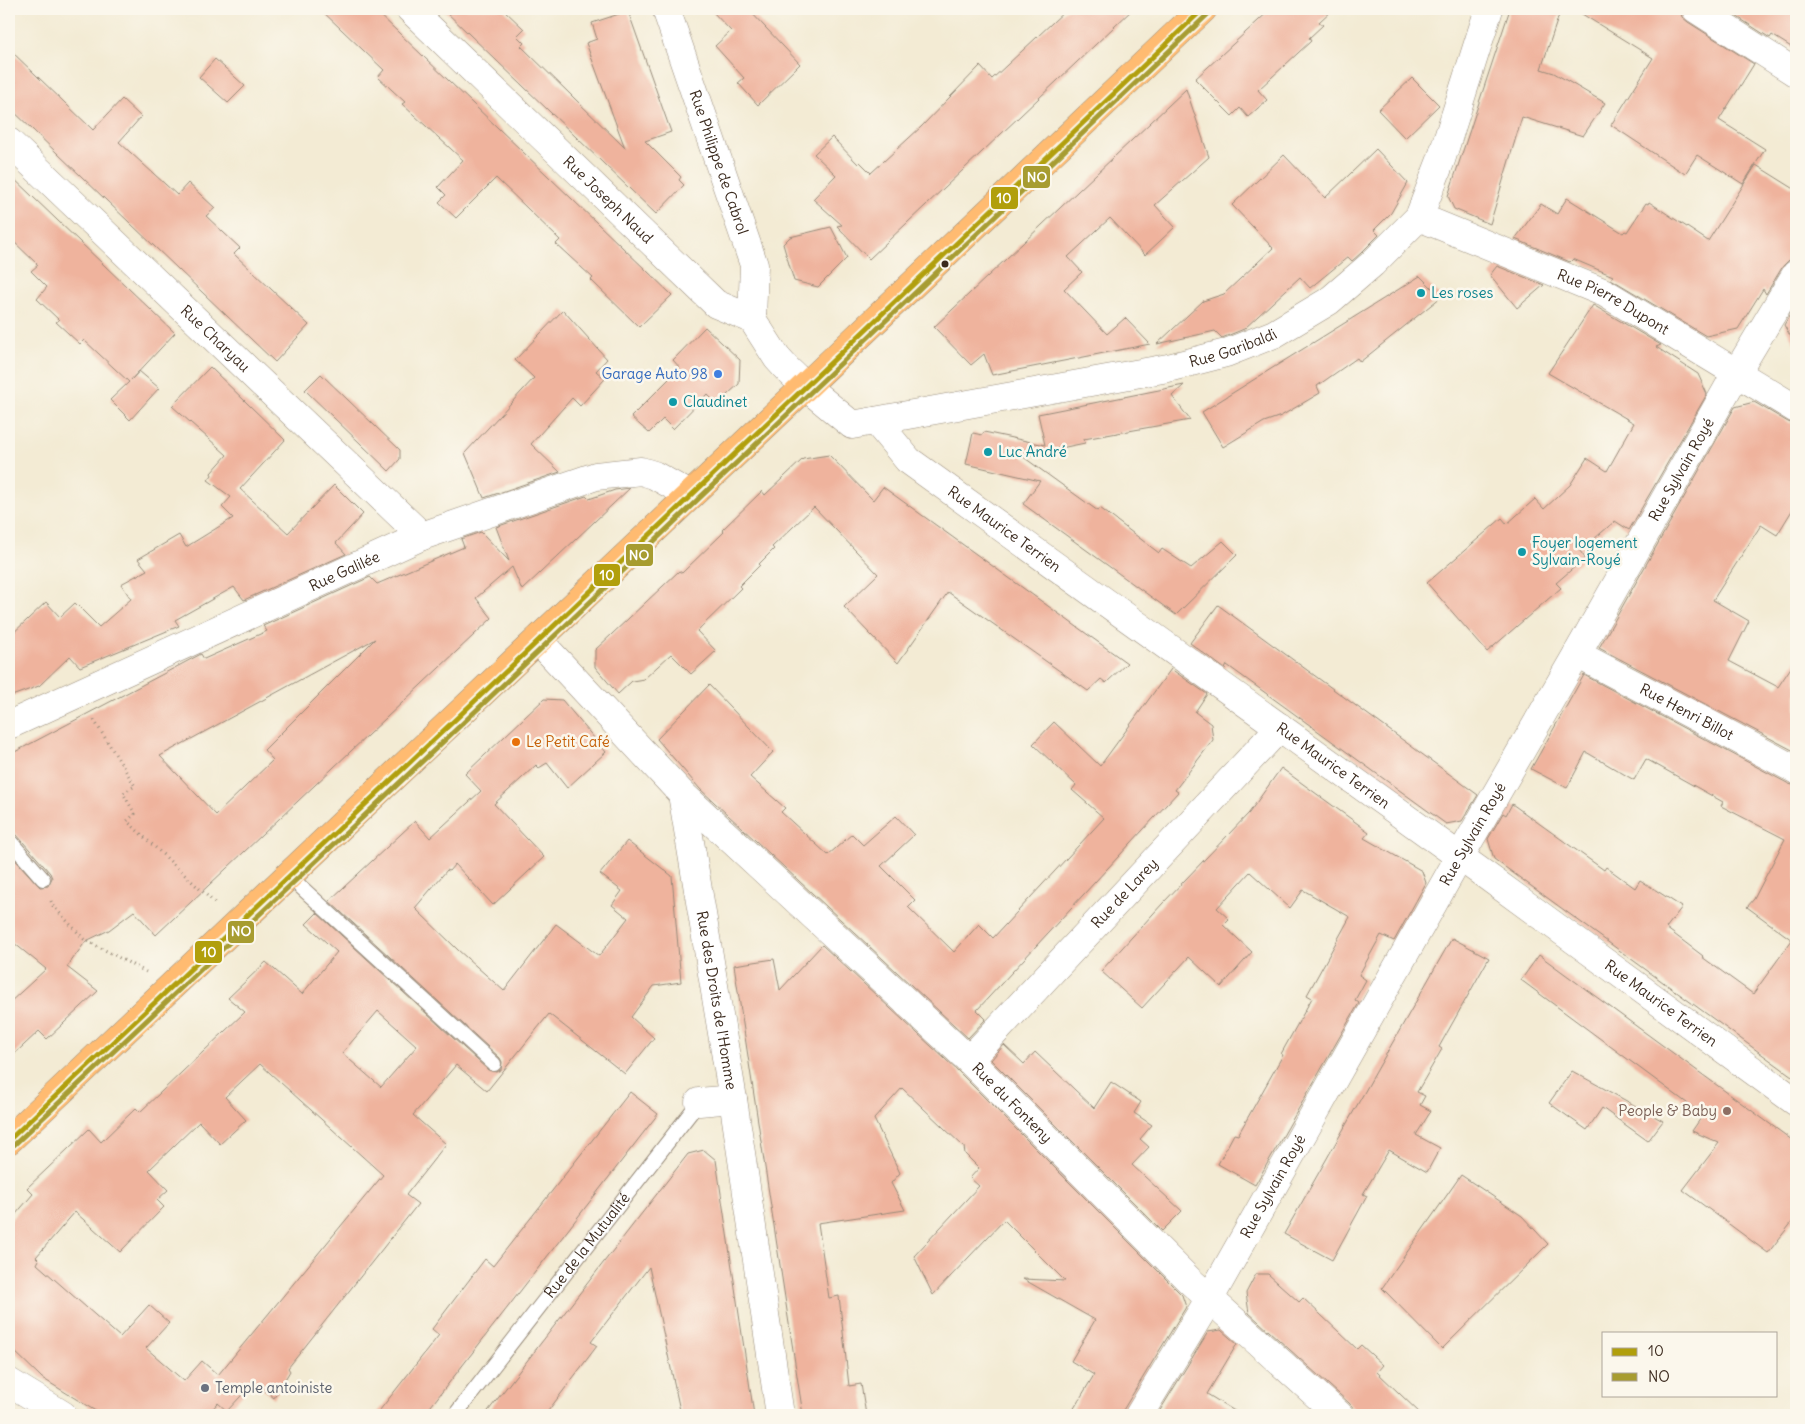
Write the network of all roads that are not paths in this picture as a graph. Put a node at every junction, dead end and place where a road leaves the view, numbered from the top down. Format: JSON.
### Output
{"nodes":[{"id":1,"x":410,"y":9,"type":"edge"},
{"id":2,"x":666,"y":9,"type":"edge"},
{"id":3,"x":1203,"y":9,"type":"edge"},
{"id":4,"x":1489,"y":9,"type":"edge"},
{"id":5,"x":1696,"y":9,"type":"edge"},
{"id":6,"x":1796,"y":74,"type":"edge"},
{"id":7,"x":9,"y":142,"type":"edge"},
{"id":8,"x":1419,"y":217,"type":"junction"},
{"id":9,"x":1796,"y":274,"type":"edge"},
{"id":10,"x":752,"y":319,"type":"junction"},
{"id":11,"x":1737,"y":372,"type":"junction"},
{"id":12,"x":805,"y":386,"type":"junction"},
{"id":13,"x":1796,"y":409,"type":"edge"},
{"id":14,"x":876,"y":421,"type":"junction"},
{"id":15,"x":690,"y":495,"type":"junction"},
{"id":16,"x":422,"y":536,"type":"junction"},
{"id":17,"x":538,"y":640,"type":"junction"},
{"id":18,"x":1577,"y":654,"type":"junction"},
{"id":19,"x":9,"y":725,"type":"edge"},
{"id":20,"x":1280,"y":727,"type":"junction"},
{"id":21,"x":1796,"y":770,"type":"edge"},
{"id":22,"x":682,"y":794,"type":"junction"},
{"id":23,"x":9,"y":840,"type":"edge"},
{"id":24,"x":1459,"y":858,"type":"junction"},
{"id":25,"x":290,"y":877,"type":"junction"},
{"id":26,"x":43,"y":879,"type":"road end"},
{"id":27,"x":969,"y":1060,"type":"junction"},
{"id":28,"x":494,"y":1064,"type":"dead end"},
{"id":29,"x":733,"y":1099,"type":"junction"},
{"id":30,"x":699,"y":1102,"type":"joint"},
{"id":31,"x":1796,"y":1102,"type":"edge"},
{"id":32,"x":9,"y":1140,"type":"edge"},
{"id":33,"x":1210,"y":1298,"type":"junction"},
{"id":34,"x":9,"y":1382,"type":"edge"},
{"id":35,"x":64,"y":1415,"type":"edge"},
{"id":36,"x":455,"y":1415,"type":"edge"},
{"id":37,"x":780,"y":1415,"type":"edge"},
{"id":38,"x":1140,"y":1415,"type":"edge"},
{"id":39,"x":1339,"y":1415,"type":"edge"}],
"edges":[{"from":1,"to":10,"type":"street","name":"Rue Joseph Naud"},
{"from":2,"to":10,"type":"street","name":"Rue Philippe de Cabrol"},
{"from":3,"to":12,"type":"main road"},
{"from":4,"to":8,"type":"street","name":"Rue Garibaldi"},
{"from":5,"to":6,"type":"street"},
{"from":7,"to":16,"type":"street","name":"Rue Charyau"},
{"from":8,"to":11,"type":"street","name":"Rue Pierre Dupont"},
{"from":8,"to":14,"type":"street","name":"Rue Garibaldi"},
{"from":9,"to":11,"type":"street","name":"Rue Sylvain Royé"},
{"from":10,"to":12,"type":"street"},
{"from":11,"to":13,"type":"street","name":"Rue Pierre Dupont"},
{"from":11,"to":18,"type":"street","name":"Rue Sylvain Royé"},
{"from":12,"to":14,"type":"street","name":"Rue Garibaldi"},
{"from":12,"to":15,"type":"main road"},
{"from":14,"to":20,"type":"street","name":"Rue Maurice Terrien"},
{"from":15,"to":16,"type":"street","name":"Rue Galilée"},
{"from":15,"to":17,"type":"main road"},
{"from":16,"to":19,"type":"street","name":"Rue Galilée"},
{"from":17,"to":22,"type":"street"},
{"from":17,"to":25,"type":"main road"},
{"from":18,"to":21,"type":"street","name":"Rue Henri Billot"},
{"from":18,"to":24,"type":"street","name":"Rue Sylvain Royé"},
{"from":20,"to":24,"type":"street","name":"Rue Maurice Terrien"},
{"from":20,"to":27,"type":"street","name":"Rue de Larey"},
{"from":22,"to":27,"type":"street","name":"Rue du Fonteny"},
{"from":22,"to":29,"type":"street","name":"Rue des Droits de l'Homme"},
{"from":23,"to":26,"type":"lane"},
{"from":24,"to":31,"type":"street","name":"Rue Maurice Terrien"},
{"from":24,"to":33,"type":"street","name":"Rue Sylvain Royé"},
{"from":25,"to":28,"type":"lane"},
{"from":25,"to":32,"type":"main road"},
{"from":27,"to":33,"type":"street","name":"Rue du Fonteny"},
{"from":29,"to":30,"type":"street","name":"Rue de la Mutualité"},
{"from":29,"to":37,"type":"street","name":"Rue des Droits de l'Homme"},
{"from":30,"to":36,"type":"lane","name":"Rue de la Mutualité"},
{"from":33,"to":38,"type":"street","name":"Rue Sylvain Royé"},
{"from":33,"to":39,"type":"street","name":"Rue du Fonteny"},
{"from":34,"to":35,"type":"street"}]}
